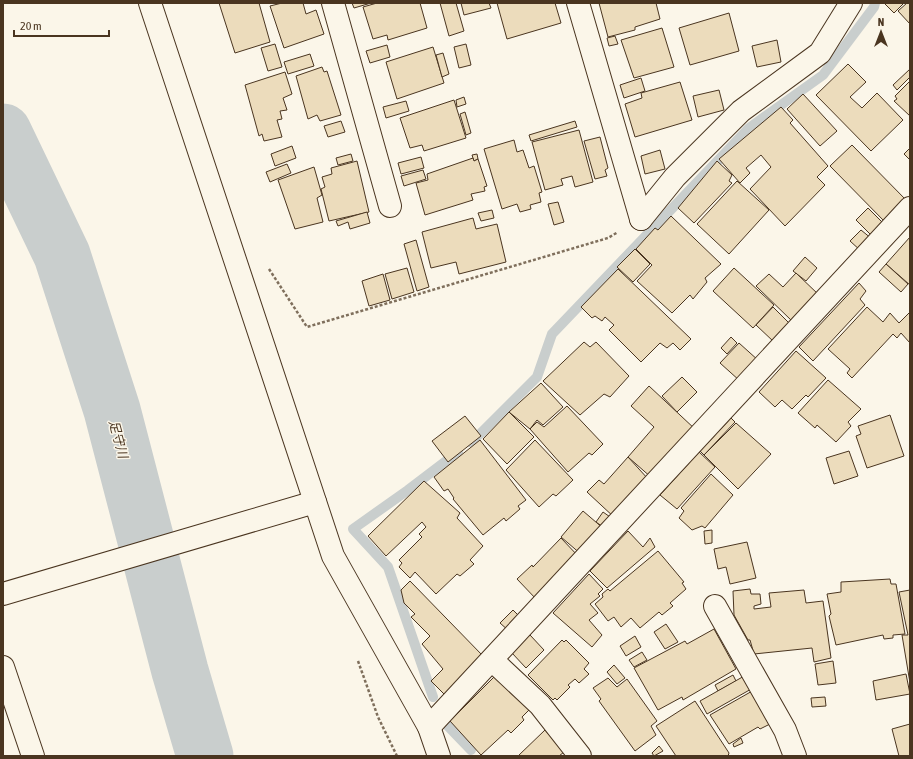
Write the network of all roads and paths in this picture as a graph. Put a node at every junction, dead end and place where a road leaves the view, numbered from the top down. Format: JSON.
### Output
{"nodes":[{"id":1,"x":150,"y":3,"type":"edge"},
{"id":2,"x":333,"y":3,"type":"edge"},
{"id":3,"x":578,"y":3,"type":"edge"},
{"id":4,"x":851,"y":3,"type":"edge"},
{"id":5,"x":390,"y":206,"type":"dead end"},
{"id":6,"x":910,"y":208,"type":"edge"},
{"id":7,"x":641,"y":219,"type":"junction"},
{"id":8,"x":268,"y":266,"type":"dead end"},
{"id":9,"x":310,"y":503,"type":"junction"},
{"id":10,"x":3,"y":594,"type":"edge"},
{"id":11,"x":715,"y":606,"type":"dead end"},
{"id":12,"x":492,"y":660,"type":"junction"},
{"id":13,"x":3,"y":667,"type":"edge"},
{"id":14,"x":429,"y":727,"type":"junction"},
{"id":15,"x":33,"y":756,"type":"edge"},
{"id":16,"x":439,"y":756,"type":"edge"},
{"id":17,"x":580,"y":756,"type":"edge"},
{"id":18,"x":795,"y":756,"type":"edge"}],
"edges":[{"from":1,"to":9,"type":"street"},
{"from":2,"to":5,"type":"street"},
{"from":3,"to":7,"type":"street"},
{"from":4,"to":7,"type":"street"},
{"from":6,"to":12,"type":"street"},
{"from":7,"to":8,"type":"path"},
{"from":9,"to":10,"type":"street"},
{"from":9,"to":14,"type":"street"},
{"from":11,"to":18,"type":"street"},
{"from":12,"to":14,"type":"street"},
{"from":12,"to":17,"type":"street"},
{"from":13,"to":15,"type":"street"},
{"from":14,"to":16,"type":"street"}]}
